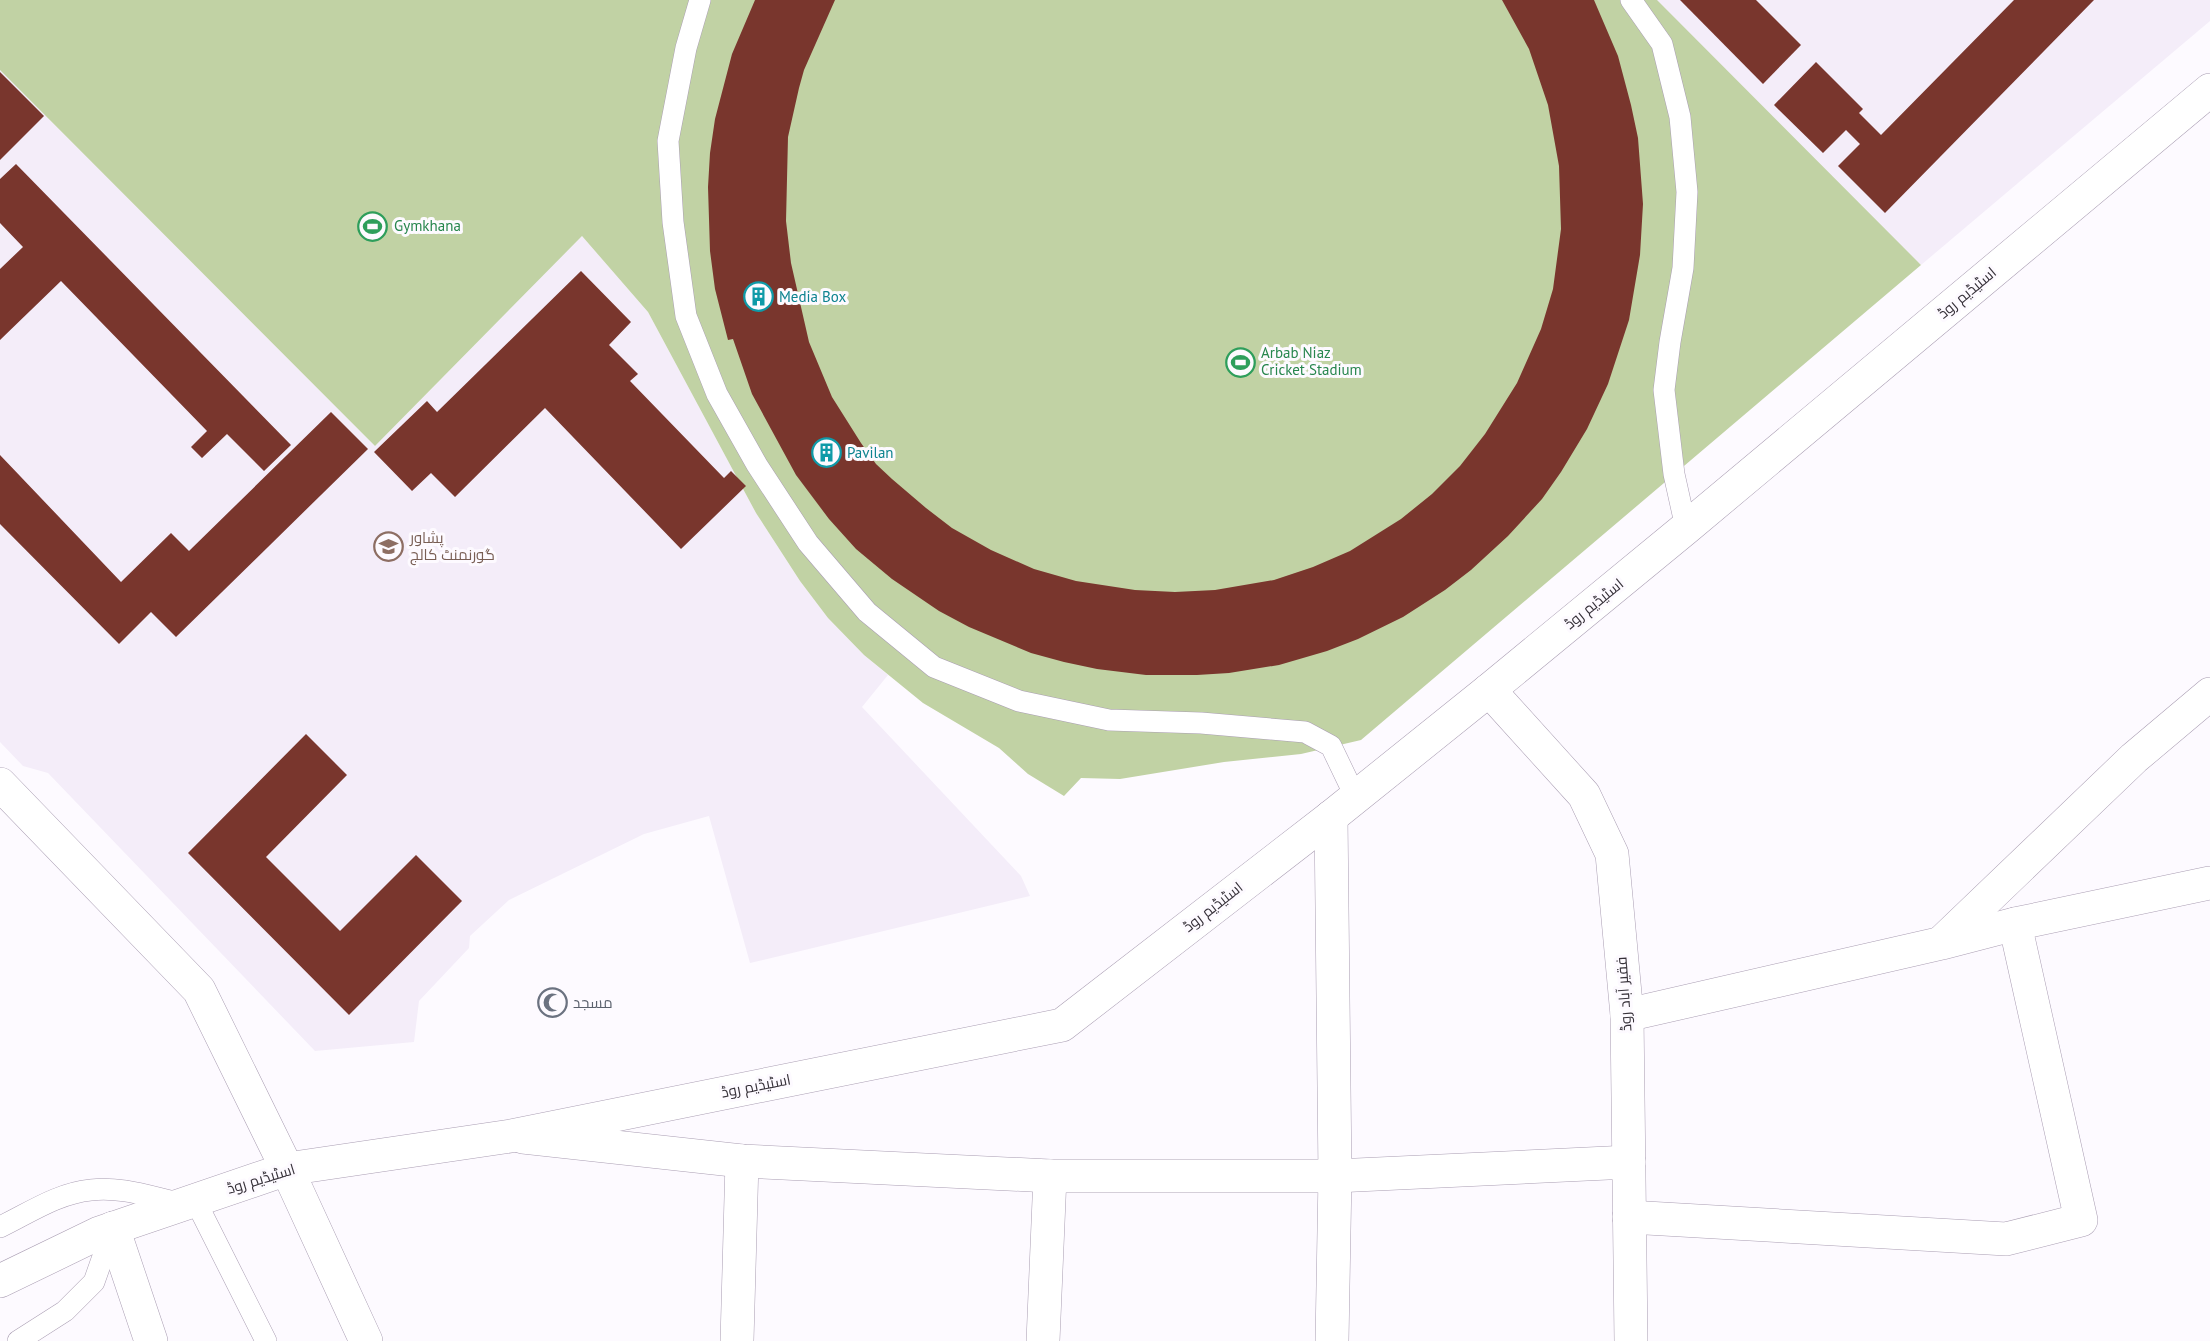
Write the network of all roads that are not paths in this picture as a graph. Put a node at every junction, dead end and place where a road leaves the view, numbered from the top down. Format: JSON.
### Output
{"nodes":[{"id":1,"x":700,"y":0,"type":"edge"},
{"id":2,"x":1631,"y":0,"type":"edge"},
{"id":3,"x":2205,"y":102,"type":"edge"},
{"id":4,"x":1686,"y":528,"type":"junction"},
{"id":5,"x":1489,"y":690,"type":"junction"},
{"id":6,"x":2210,"y":694,"type":"edge"},
{"id":7,"x":0,"y":784,"type":"edge"},
{"id":8,"x":1343,"y":806,"type":"junction"},
{"id":9,"x":2210,"y":883,"type":"edge"},
{"id":10,"x":2015,"y":924,"type":"junction"},
{"id":11,"x":1942,"y":943,"type":"junction"},
{"id":12,"x":1627,"y":1015,"type":"junction"},
{"id":13,"x":511,"y":1136,"type":"junction"},
{"id":14,"x":742,"y":1161,"type":"junction"},
{"id":15,"x":1629,"y":1162,"type":"junction"},
{"id":16,"x":287,"y":1169,"type":"junction"},
{"id":17,"x":1050,"y":1176,"type":"junction"},
{"id":18,"x":1335,"y":1176,"type":"junction"},
{"id":19,"x":189,"y":1202,"type":"junction"},
{"id":20,"x":1629,"y":1217,"type":"junction"},
{"id":21,"x":0,"y":1227,"type":"edge"},
{"id":22,"x":106,"y":1231,"type":"junction"},
{"id":23,"x":0,"y":1281,"type":"edge"},
{"id":24,"x":18,"y":1341,"type":"edge"},
{"id":25,"x":151,"y":1341,"type":"edge"},
{"id":26,"x":266,"y":1341,"type":"edge"},
{"id":27,"x":366,"y":1341,"type":"edge"},
{"id":28,"x":738,"y":1341,"type":"edge"},
{"id":29,"x":1043,"y":1341,"type":"edge"},
{"id":30,"x":1332,"y":1341,"type":"edge"},
{"id":31,"x":1631,"y":1341,"type":"edge"}],
"edges":[{"from":1,"to":8,"type":"lane"},
{"from":2,"to":4,"type":"lane"},
{"from":3,"to":4,"type":"street","name":"اسٹیڈیم روڈ"},
{"from":4,"to":5,"type":"street","name":"اسٹیڈیم روڈ"},
{"from":5,"to":8,"type":"street","name":"اسٹیڈیم روڈ"},
{"from":5,"to":12,"type":"street","name":"فقیر آباد روڈ"},
{"from":6,"to":11,"type":"street"},
{"from":7,"to":16,"type":"street"},
{"from":8,"to":13,"type":"street","name":"اسٹیڈیم روڈ"},
{"from":8,"to":18,"type":"street"},
{"from":9,"to":10,"type":"street"},
{"from":10,"to":11,"type":"street"},
{"from":10,"to":20,"type":"street"},
{"from":11,"to":12,"type":"street"},
{"from":12,"to":15,"type":"street","name":"فقیر آباد روڈ"},
{"from":13,"to":14,"type":"street"},
{"from":13,"to":16,"type":"street","name":"اسٹیڈیم روڈ"},
{"from":14,"to":17,"type":"street"},
{"from":14,"to":28,"type":"street"},
{"from":15,"to":18,"type":"street"},
{"from":15,"to":20,"type":"street","name":"فقیر آباد روڈ"},
{"from":16,"to":19,"type":"street","name":"اسٹیڈیم روڈ"},
{"from":16,"to":27,"type":"street"},
{"from":17,"to":18,"type":"street"},
{"from":17,"to":29,"type":"street"},
{"from":18,"to":30,"type":"street"},
{"from":19,"to":21,"type":"lane"},
{"from":19,"to":22,"type":"street","name":"اسٹیڈیم روڈ"},
{"from":19,"to":26,"type":"lane"},
{"from":20,"to":31,"type":"street","name":"فقیر آباد روڈ"},
{"from":22,"to":23,"type":"street","name":"اسٹیڈیم روڈ"},
{"from":22,"to":24,"type":"lane"},
{"from":22,"to":25,"type":"street"}]}
